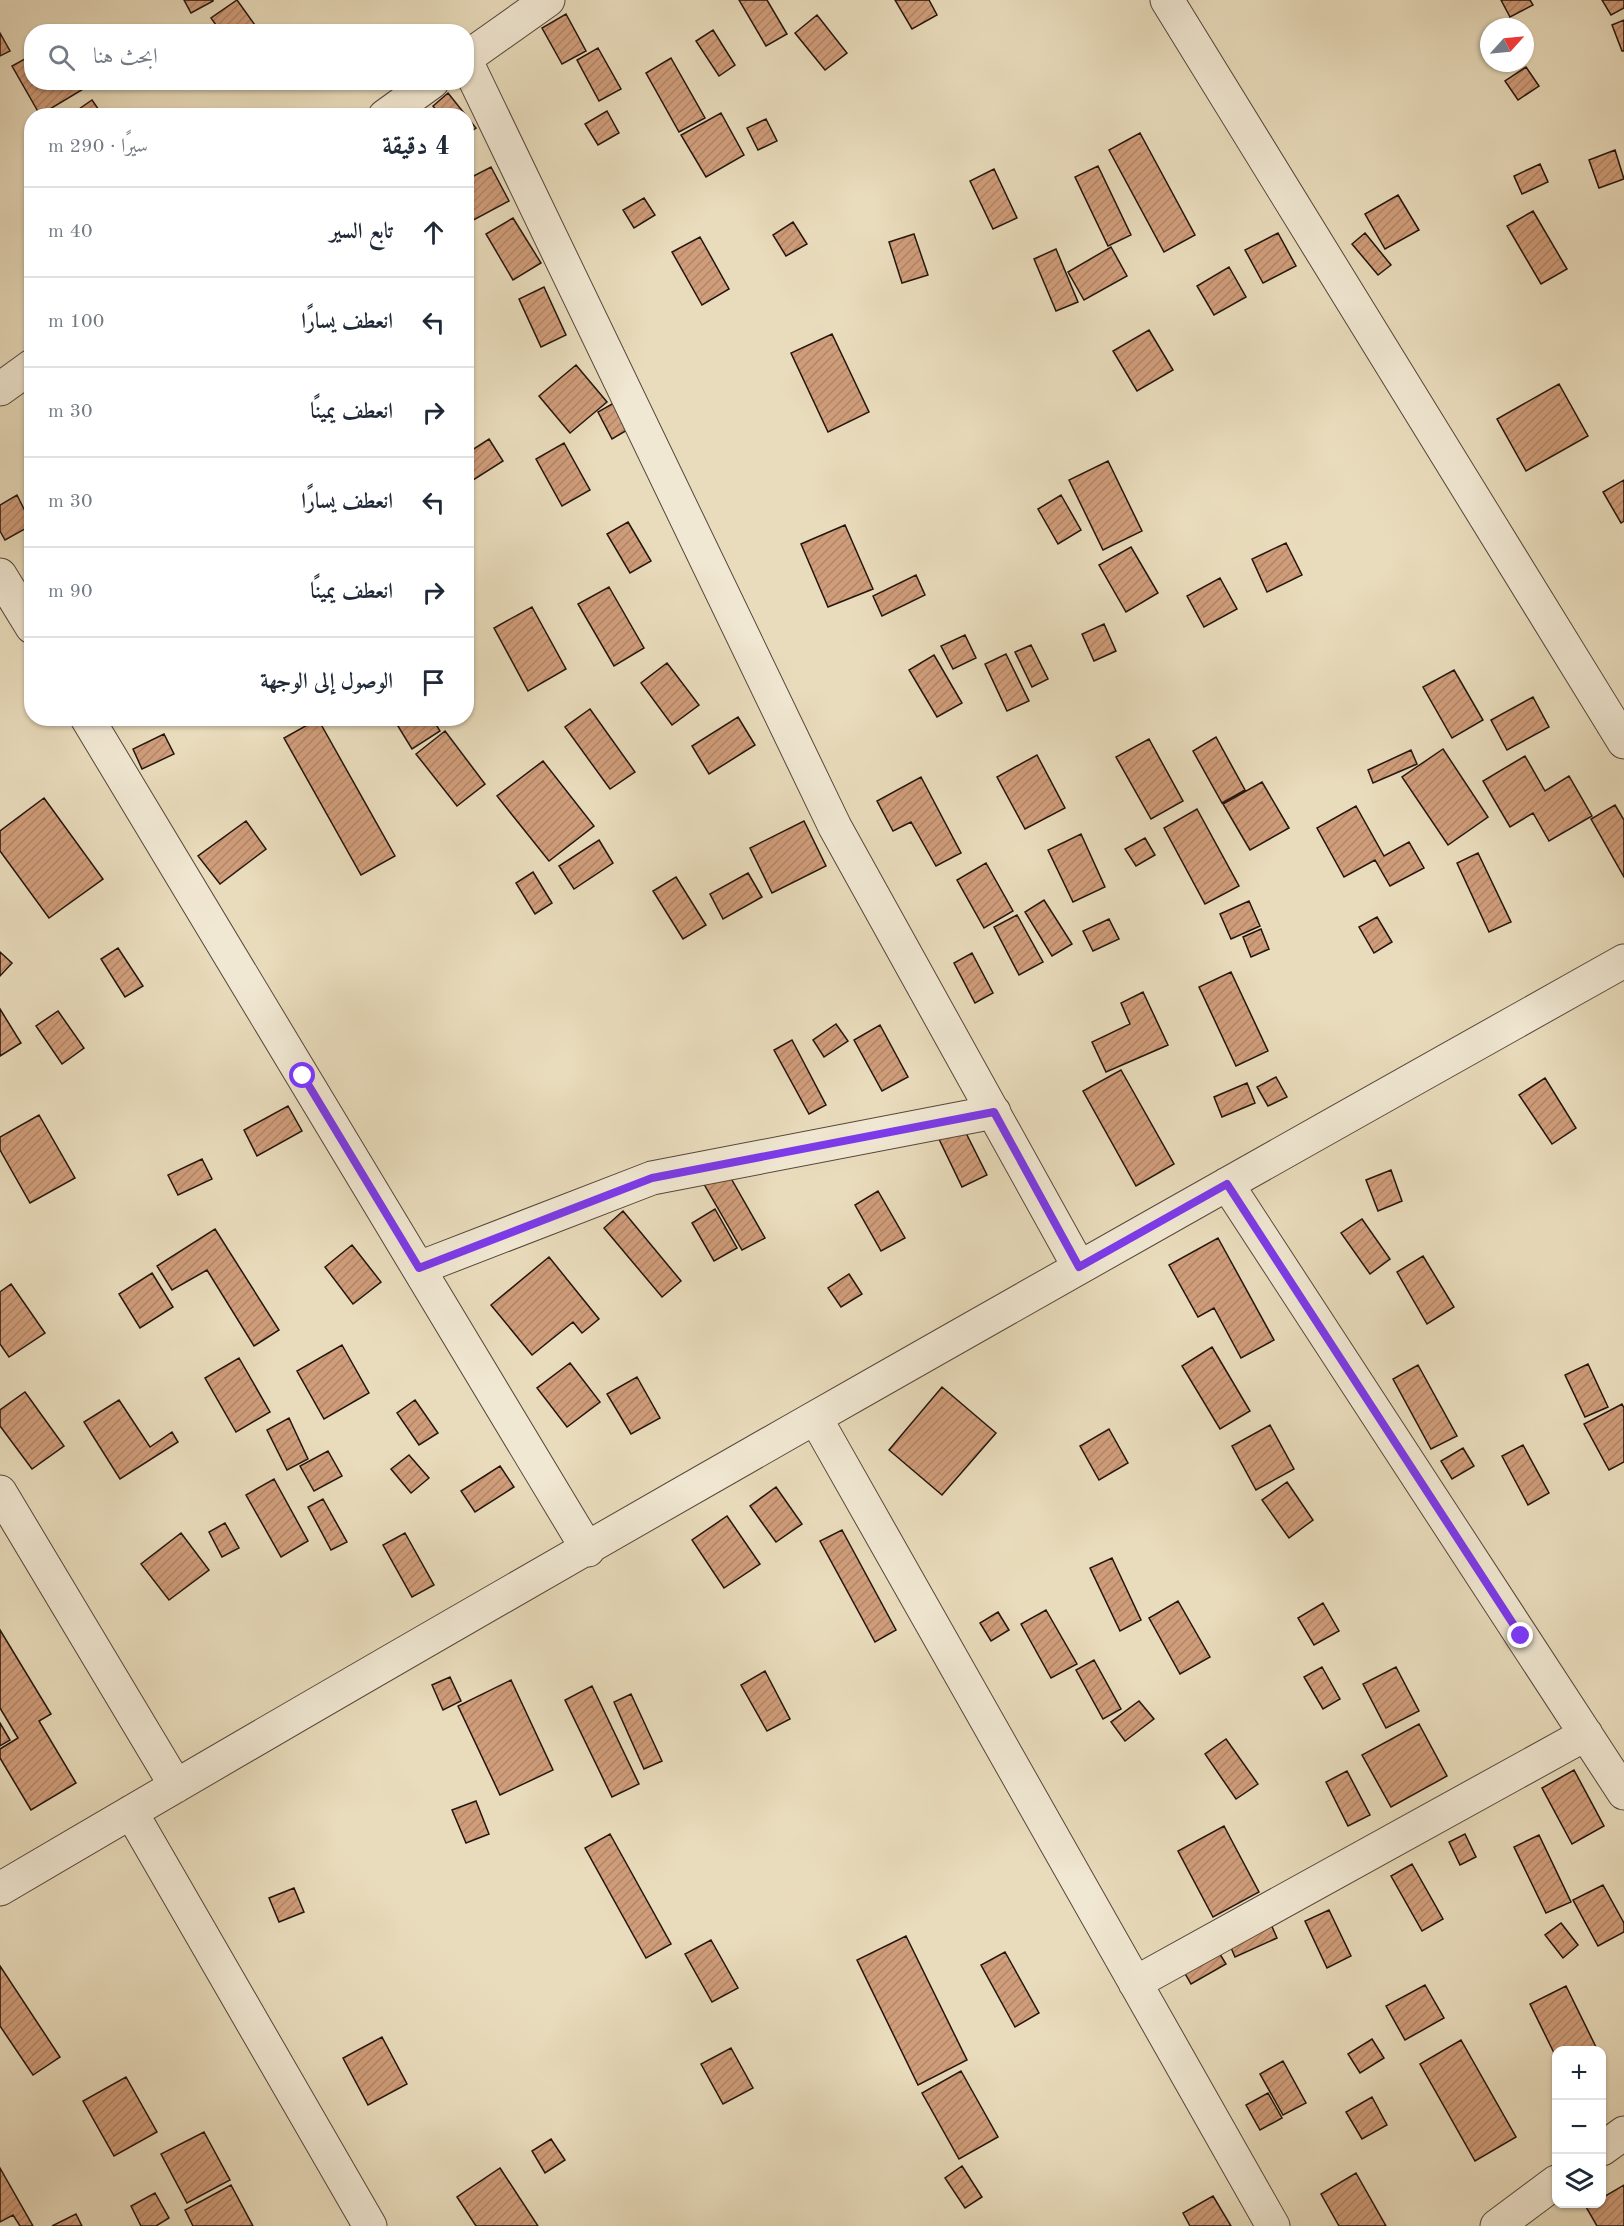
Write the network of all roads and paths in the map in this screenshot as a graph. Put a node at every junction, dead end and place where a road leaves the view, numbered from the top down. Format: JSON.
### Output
{"nodes":[{"id":1,"x":548,"y":0,"type":"edge"},
{"id":2,"x":1167,"y":0,"type":"edge"},
{"id":3,"x":474,"y":54,"type":"edge"},
{"id":4,"x":474,"y":77,"type":"edge"},
{"id":5,"x":421,"y":90,"type":"edge"},
{"id":6,"x":396,"y":108,"type":"edge"},
{"id":7,"x":24,"y":372,"type":"edge"},
{"id":8,"x":0,"y":388,"type":"edge"},
{"id":9,"x":0,"y":575,"type":"edge"},
{"id":10,"x":24,"y":614,"type":"edge"},
{"id":11,"x":92,"y":726,"type":"edge"},
{"id":12,"x":1624,"y":742,"type":"edge"},
{"id":13,"x":1624,"y":961,"type":"edge"},
{"id":14,"x":994,"y":1112,"type":"junction"},
{"id":15,"x":1227,"y":1184,"type":"junction"},
{"id":16,"x":1079,"y":1267,"type":"junction"},
{"id":17,"x":419,"y":1268,"type":"junction"},
{"id":18,"x":816,"y":1419,"type":"junction"},
{"id":19,"x":0,"y":1492,"type":"edge"},
{"id":20,"x":588,"y":1550,"type":"junction"},
{"id":21,"x":1586,"y":1734,"type":"junction"},
{"id":22,"x":176,"y":1786,"type":"junction"},
{"id":23,"x":1624,"y":1792,"type":"edge"},
{"id":24,"x":131,"y":1812,"type":"junction"},
{"id":25,"x":0,"y":1889,"type":"edge"},
{"id":26,"x":1135,"y":1983,"type":"junction"},
{"id":27,"x":1624,"y":2133,"type":"edge"},
{"id":28,"x":1606,"y":2147,"type":"edge"},
{"id":29,"x":1552,"y":2186,"type":"edge"},
{"id":30,"x":370,"y":2226,"type":"edge"},
{"id":31,"x":1273,"y":2226,"type":"edge"},
{"id":32,"x":1497,"y":2226,"type":"edge"}],
"edges":[{"from":1,"to":3,"type":"street"},
{"from":2,"to":12,"type":"street"},
{"from":4,"to":14,"type":"street"},
{"from":5,"to":6,"type":"street"},
{"from":7,"to":8,"type":"street"},
{"from":9,"to":10,"type":"street"},
{"from":11,"to":17,"type":"street"},
{"from":13,"to":15,"type":"street"},
{"from":14,"to":16,"type":"street"},
{"from":14,"to":17,"type":"street"},
{"from":15,"to":16,"type":"street"},
{"from":15,"to":21,"type":"street"},
{"from":16,"to":18,"type":"street"},
{"from":17,"to":20,"type":"street"},
{"from":18,"to":20,"type":"street"},
{"from":18,"to":26,"type":"street"},
{"from":19,"to":22,"type":"street"},
{"from":20,"to":22,"type":"street"},
{"from":21,"to":23,"type":"street"},
{"from":21,"to":26,"type":"street"},
{"from":22,"to":24,"type":"street"},
{"from":24,"to":25,"type":"street"},
{"from":24,"to":30,"type":"street"},
{"from":26,"to":31,"type":"street"},
{"from":27,"to":28,"type":"street"},
{"from":29,"to":32,"type":"street"}]}
